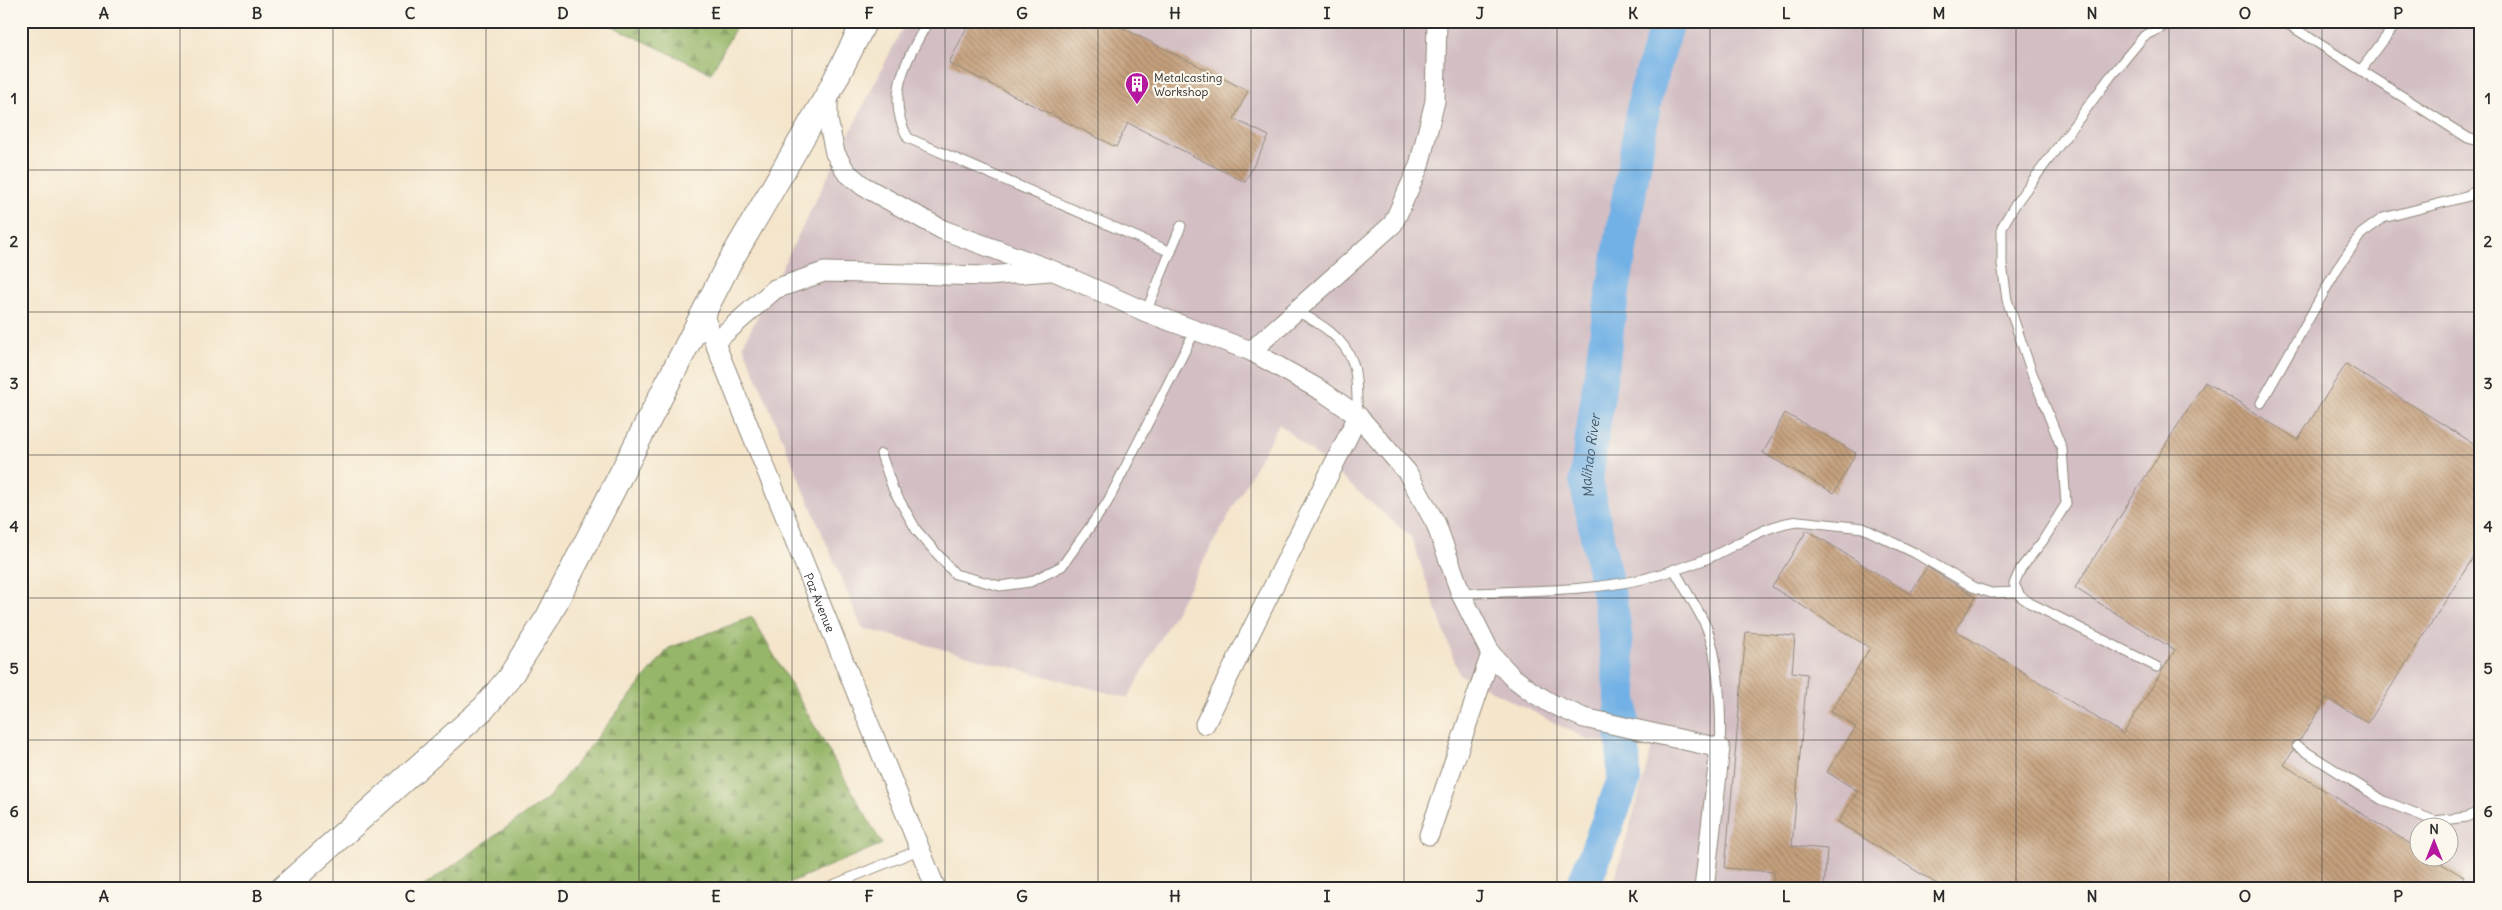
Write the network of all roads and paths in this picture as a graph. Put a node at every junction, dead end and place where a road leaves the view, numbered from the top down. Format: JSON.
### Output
{"nodes":[{"id":1,"x":865,"y":21,"type":"edge"},
{"id":2,"x":928,"y":21,"type":"edge"},
{"id":3,"x":1436,"y":21,"type":"edge"},
{"id":4,"x":2174,"y":21,"type":"edge"},
{"id":5,"x":2283,"y":21,"type":"edge"},
{"id":6,"x":2398,"y":21,"type":"edge"},
{"id":7,"x":2361,"y":70,"type":"junction"},
{"id":8,"x":828,"y":94,"type":"junction"},
{"id":9,"x":2481,"y":142,"type":"edge"},
{"id":10,"x":2481,"y":184,"type":"edge"},
{"id":11,"x":1181,"y":226,"type":"dead end"},
{"id":12,"x":1171,"y":252,"type":"junction"},
{"id":13,"x":1054,"y":270,"type":"junction"},
{"id":14,"x":1296,"y":311,"type":"junction"},
{"id":15,"x":1146,"y":312,"type":"junction"},
{"id":16,"x":704,"y":316,"type":"junction"},
{"id":17,"x":1196,"y":329,"type":"junction"},
{"id":18,"x":715,"y":342,"type":"junction"},
{"id":19,"x":1251,"y":351,"type":"junction"},
{"id":20,"x":2260,"y":403,"type":"dead end"},
{"id":21,"x":1358,"y":416,"type":"junction"},
{"id":22,"x":882,"y":454,"type":"dead end"},
{"id":23,"x":1674,"y":569,"type":"junction"},
{"id":24,"x":2018,"y":592,"type":"junction"},
{"id":25,"x":1461,"y":594,"type":"junction"},
{"id":26,"x":1491,"y":654,"type":"junction"},
{"id":27,"x":2157,"y":667,"type":"dead end"},
{"id":28,"x":1205,"y":724,"type":"dead end"},
{"id":29,"x":2297,"y":746,"type":"dead end"},
{"id":30,"x":1720,"y":748,"type":"junction"},
{"id":31,"x":2481,"y":811,"type":"edge"},
{"id":32,"x":1429,"y":834,"type":"dead end"},
{"id":33,"x":920,"y":849,"type":"junction"},
{"id":34,"x":282,"y":889,"type":"edge"},
{"id":35,"x":823,"y":889,"type":"edge"},
{"id":36,"x":936,"y":889,"type":"edge"},
{"id":37,"x":1704,"y":889,"type":"edge"}],
"edges":[{"from":1,"to":8,"type":"street"},
{"from":2,"to":12,"type":"lane"},
{"from":3,"to":14,"type":"street"},
{"from":4,"to":24,"type":"lane"},
{"from":5,"to":7,"type":"lane"},
{"from":6,"to":7,"type":"lane"},
{"from":7,"to":9,"type":"lane"},
{"from":8,"to":13,"type":"street"},
{"from":8,"to":16,"type":"street"},
{"from":10,"to":20,"type":"lane"},
{"from":11,"to":12,"type":"lane"},
{"from":12,"to":15,"type":"lane"},
{"from":13,"to":15,"type":"street"},
{"from":13,"to":18,"type":"street"},
{"from":14,"to":19,"type":"street"},
{"from":14,"to":21,"type":"lane"},
{"from":15,"to":17,"type":"street"},
{"from":16,"to":18,"type":"street","name":"Paz Avenue"},
{"from":16,"to":34,"type":"street"},
{"from":17,"to":19,"type":"street"},
{"from":17,"to":22,"type":"lane"},
{"from":18,"to":33,"type":"street","name":"Paz Avenue"},
{"from":19,"to":21,"type":"street"},
{"from":21,"to":25,"type":"street"},
{"from":21,"to":28,"type":"street"},
{"from":23,"to":24,"type":"lane"},
{"from":23,"to":25,"type":"lane"},
{"from":23,"to":30,"type":"lane"},
{"from":24,"to":27,"type":"lane"},
{"from":25,"to":26,"type":"street"},
{"from":26,"to":30,"type":"street"},
{"from":26,"to":32,"type":"street"},
{"from":29,"to":31,"type":"lane"},
{"from":30,"to":37,"type":"street"},
{"from":33,"to":35,"type":"lane"},
{"from":33,"to":36,"type":"street","name":"Paz Avenue"}]}
